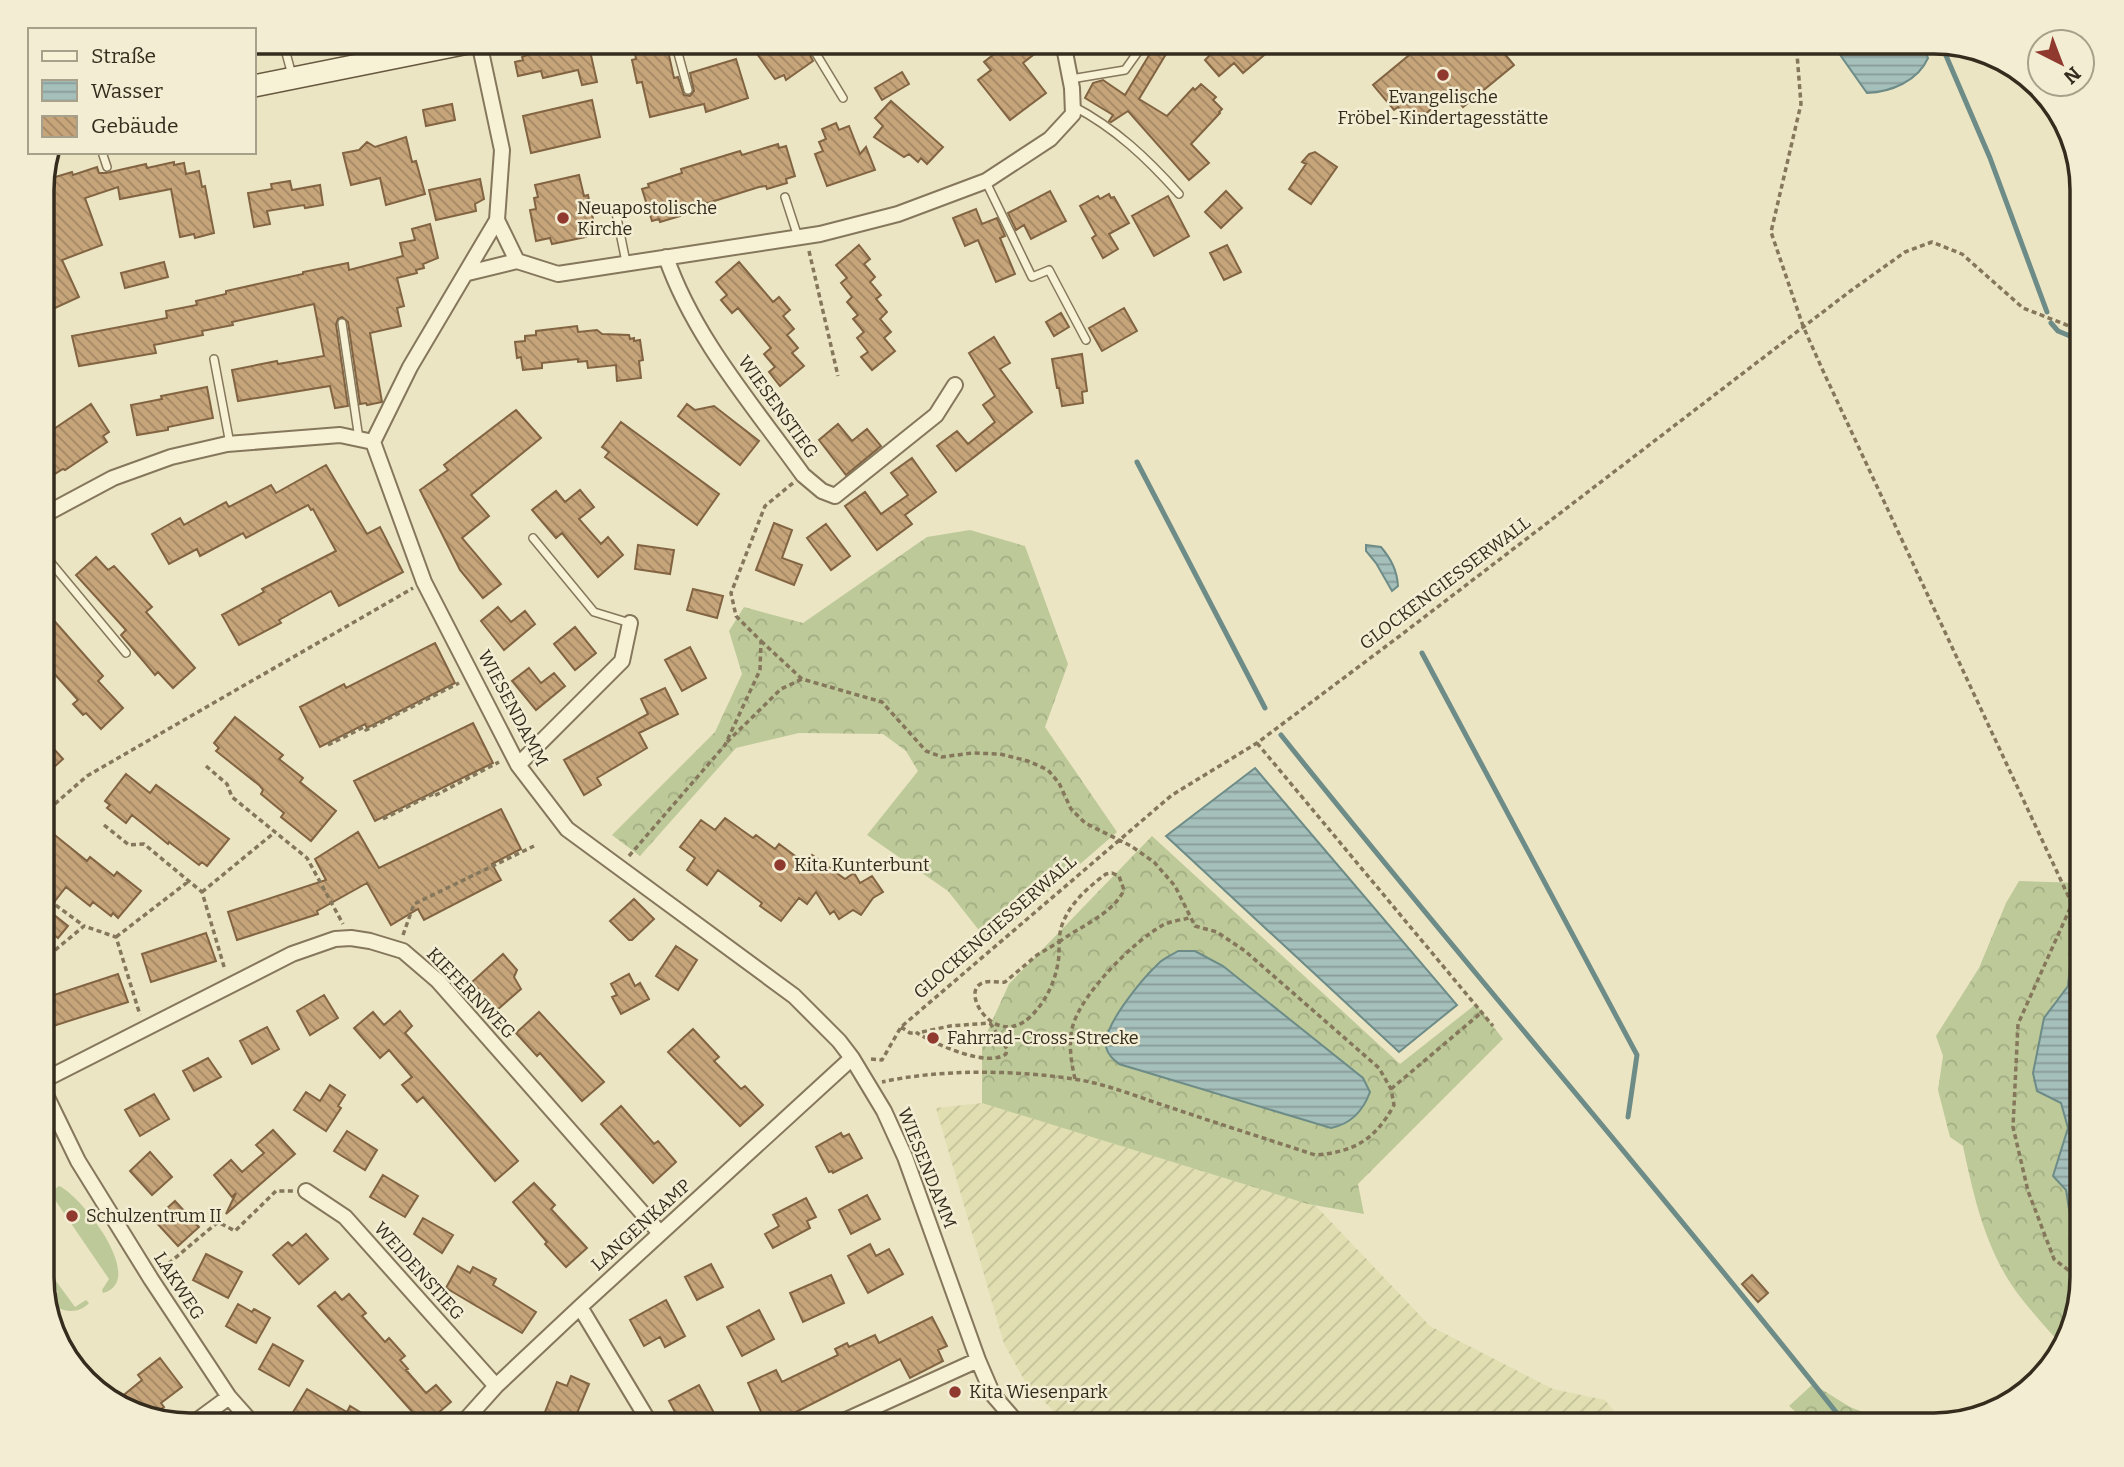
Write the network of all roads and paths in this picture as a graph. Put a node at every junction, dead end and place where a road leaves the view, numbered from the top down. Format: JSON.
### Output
{"nodes":[{"id":1,"x":1065,"y":54,"type":"edge"},
{"id":2,"x":1136,"y":54,"type":"edge"},
{"id":3,"x":1797,"y":54,"type":"edge"},
{"id":4,"x":286,"y":55,"type":"edge"},
{"id":5,"x":406,"y":55,"type":"edge"},
{"id":6,"x":483,"y":55,"type":"edge"},
{"id":7,"x":679,"y":55,"type":"edge"},
{"id":8,"x":816,"y":55,"type":"edge"},
{"id":9,"x":292,"y":77,"type":"junction"},
{"id":10,"x":1070,"y":79,"type":"junction"},
{"id":11,"x":256,"y":86,"type":"edge"},
{"id":12,"x":688,"y":90,"type":"dead end"},
{"id":13,"x":843,"y":98,"type":"dead end"},
{"id":14,"x":1072,"y":106,"type":"junction"},
{"id":15,"x":103,"y":154,"type":"edge"},
{"id":16,"x":107,"y":167,"type":"dead end"},
{"id":17,"x":986,"y":181,"type":"junction"},
{"id":18,"x":1179,"y":194,"type":"dead end"},
{"id":19,"x":785,"y":198,"type":"dead end"},
{"id":20,"x":615,"y":208,"type":"dead end"},
{"id":21,"x":497,"y":220,"type":"junction"},
{"id":22,"x":802,"y":236,"type":"junction"},
{"id":23,"x":666,"y":257,"type":"junction"},
{"id":24,"x":517,"y":261,"type":"junction"},
{"id":25,"x":626,"y":262,"type":"junction"},
{"id":26,"x":468,"y":273,"type":"junction"},
{"id":27,"x":342,"y":323,"type":"dead end"},
{"id":28,"x":1803,"y":326,"type":"junction"},
{"id":29,"x":2070,"y":326,"type":"edge"},
{"id":30,"x":1086,"y":340,"type":"dead end"},
{"id":31,"x":214,"y":359,"type":"dead end"},
{"id":32,"x":838,"y":376,"type":"dead end"},
{"id":33,"x":955,"y":385,"type":"dead end"},
{"id":34,"x":366,"y":441,"type":"junction"},
{"id":35,"x":230,"y":443,"type":"junction"},
{"id":36,"x":803,"y":475,"type":"junction"},
{"id":37,"x":55,"y":509,"type":"edge"},
{"id":38,"x":533,"y":538,"type":"dead end"},
{"id":39,"x":55,"y":568,"type":"edge"},
{"id":40,"x":424,"y":582,"type":"junction"},
{"id":41,"x":630,"y":623,"type":"joint"},
{"id":42,"x":761,"y":640,"type":"junction"},
{"id":43,"x":126,"y":653,"type":"dead end"},
{"id":44,"x":474,"y":676,"type":"junction"},
{"id":45,"x":802,"y":679,"type":"junction"},
{"id":46,"x":1257,"y":743,"type":"junction"},
{"id":47,"x":328,"y":745,"type":"dead end"},
{"id":48,"x":725,"y":745,"type":"junction"},
{"id":49,"x":516,"y":760,"type":"junction"},
{"id":50,"x":206,"y":766,"type":"dead end"},
{"id":51,"x":55,"y":804,"type":"edge"},
{"id":52,"x":383,"y":819,"type":"dead end"},
{"id":53,"x":104,"y":825,"type":"dead end"},
{"id":54,"x":275,"y":832,"type":"junction"},
{"id":55,"x":1118,"y":840,"type":"junction"},
{"id":56,"x":534,"y":846,"type":"dead end"},
{"id":57,"x":619,"y":866,"type":"junction"},
{"id":58,"x":189,"y":881,"type":"junction"},
{"id":59,"x":202,"y":892,"type":"junction"},
{"id":60,"x":2070,"y":900,"type":"edge"},
{"id":61,"x":55,"y":905,"type":"edge"},
{"id":62,"x":2070,"y":908,"type":"edge"},
{"id":63,"x":1189,"y":918,"type":"junction"},
{"id":64,"x":84,"y":926,"type":"junction"},
{"id":65,"x":116,"y":937,"type":"junction"},
{"id":66,"x":351,"y":938,"type":"junction"},
{"id":67,"x":1059,"y":942,"type":"junction"},
{"id":68,"x":55,"y":950,"type":"edge"},
{"id":69,"x":403,"y":951,"type":"junction"},
{"id":70,"x":230,"y":985,"type":"junction"},
{"id":71,"x":1482,"y":1012,"type":"junction"},
{"id":72,"x":990,"y":1023,"type":"junction"},
{"id":73,"x":1493,"y":1026,"type":"dead end"},
{"id":74,"x":901,"y":1027,"type":"junction"},
{"id":75,"x":144,"y":1029,"type":"junction"},
{"id":76,"x":917,"y":1032,"type":"junction"},
{"id":77,"x":852,"y":1058,"type":"junction"},
{"id":78,"x":55,"y":1074,"type":"edge"},
{"id":79,"x":1075,"y":1079,"type":"junction"},
{"id":80,"x":870,"y":1088,"type":"junction"},
{"id":81,"x":1391,"y":1089,"type":"junction"},
{"id":82,"x":55,"y":1114,"type":"edge"},
{"id":83,"x":306,"y":1191,"type":"joint"},
{"id":84,"x":660,"y":1233,"type":"junction"},
{"id":85,"x":2070,"y":1271,"type":"edge"},
{"id":86,"x":151,"y":1279,"type":"junction"},
{"id":87,"x":580,"y":1307,"type":"junction"},
{"id":88,"x":978,"y":1360,"type":"junction"},
{"id":89,"x":496,"y":1386,"type":"junction"},
{"id":90,"x":229,"y":1397,"type":"junction"},
{"id":91,"x":207,"y":1413,"type":"edge"},
{"id":92,"x":243,"y":1413,"type":"edge"},
{"id":93,"x":472,"y":1413,"type":"edge"},
{"id":94,"x":644,"y":1413,"type":"edge"},
{"id":95,"x":861,"y":1413,"type":"edge"},
{"id":96,"x":1009,"y":1413,"type":"edge"}],
"edges":[{"from":1,"to":10,"type":"street"},
{"from":2,"to":10,"type":"lane"},
{"from":3,"to":28,"type":"path"},
{"from":4,"to":9,"type":"lane"},
{"from":5,"to":9,"type":"main road"},
{"from":6,"to":21,"type":"street"},
{"from":7,"to":12,"type":"lane"},
{"from":8,"to":13,"type":"lane"},
{"from":9,"to":11,"type":"main road"},
{"from":10,"to":14,"type":"street"},
{"from":14,"to":17,"type":"street"},
{"from":14,"to":18,"type":"lane"},
{"from":15,"to":16,"type":"lane"},
{"from":17,"to":22,"type":"street"},
{"from":17,"to":30,"type":"lane"},
{"from":19,"to":22,"type":"lane"},
{"from":20,"to":25,"type":"lane"},
{"from":21,"to":24,"type":"street"},
{"from":21,"to":26,"type":"street"},
{"from":22,"to":23,"type":"street"},
{"from":22,"to":32,"type":"path"},
{"from":23,"to":25,"type":"street"},
{"from":23,"to":36,"type":"street","name":"WIESENSTIEG"},
{"from":24,"to":25,"type":"street"},
{"from":24,"to":26,"type":"street"},
{"from":26,"to":34,"type":"street"},
{"from":27,"to":34,"type":"lane"},
{"from":28,"to":29,"type":"path","name":"GLOCKENGIESSERWALL"},
{"from":28,"to":46,"type":"path","name":"GLOCKENGIESSERWALL"},
{"from":28,"to":60,"type":"path"},
{"from":31,"to":35,"type":"lane"},
{"from":33,"to":36,"type":"street","name":"WIESENSTIEG"},
{"from":34,"to":35,"type":"street"},
{"from":34,"to":40,"type":"street","name":"WIESENDAMM"},
{"from":35,"to":37,"type":"street"},
{"from":36,"to":42,"type":"path"},
{"from":38,"to":41,"type":"lane"},
{"from":39,"to":43,"type":"lane"},
{"from":40,"to":44,"type":"street","name":"WIESENDAMM"},
{"from":40,"to":51,"type":"path"},
{"from":41,"to":49,"type":"street"},
{"from":42,"to":45,"type":"path"},
{"from":42,"to":48,"type":"path"},
{"from":44,"to":47,"type":"path"},
{"from":44,"to":49,"type":"street","name":"WIESENDAMM"},
{"from":45,"to":48,"type":"path"},
{"from":45,"to":55,"type":"path"},
{"from":46,"to":55,"type":"path","name":"GLOCKENGIESSERWALL"},
{"from":46,"to":71,"type":"path"},
{"from":48,"to":57,"type":"path"},
{"from":49,"to":52,"type":"path"},
{"from":49,"to":57,"type":"street","name":"WIESENDAMM"},
{"from":50,"to":54,"type":"path"},
{"from":53,"to":58,"type":"path"},
{"from":54,"to":59,"type":"path"},
{"from":54,"to":66,"type":"path"},
{"from":55,"to":63,"type":"path"},
{"from":55,"to":74,"type":"path","name":"GLOCKENGIESSERWALL"},
{"from":56,"to":69,"type":"path"},
{"from":57,"to":77,"type":"street","name":"WIESENDAMM"},
{"from":58,"to":59,"type":"path"},
{"from":58,"to":65,"type":"path"},
{"from":59,"to":70,"type":"path"},
{"from":61,"to":64,"type":"path"},
{"from":62,"to":85,"type":"path"},
{"from":63,"to":79,"type":"path"},
{"from":63,"to":81,"type":"path"},
{"from":64,"to":65,"type":"path"},
{"from":64,"to":68,"type":"path"},
{"from":65,"to":75,"type":"path"},
{"from":66,"to":69,"type":"street","name":"KIEFERNWEG"},
{"from":66,"to":70,"type":"street","name":"KIEFERNWEG"},
{"from":67,"to":67,"type":"path"},
{"from":67,"to":72,"type":"path"},
{"from":67,"to":72,"type":"path"},
{"from":69,"to":84,"type":"street","name":"KIEFERNWEG"},
{"from":70,"to":75,"type":"street","name":"KIEFERNWEG"},
{"from":71,"to":73,"type":"path"},
{"from":71,"to":81,"type":"path"},
{"from":72,"to":76,"type":"path"},
{"from":72,"to":76,"type":"path"},
{"from":74,"to":76,"type":"path"},
{"from":74,"to":77,"type":"path","name":"GLOCKENGIESSERWALL"},
{"from":75,"to":78,"type":"street","name":"KIEFERNWEG"},
{"from":77,"to":80,"type":"street","name":"WIESENDAMM"},
{"from":77,"to":84,"type":"street","name":"LANGENKAMP"},
{"from":79,"to":80,"type":"path"},
{"from":79,"to":81,"type":"path"},
{"from":80,"to":88,"type":"street","name":"WIESENDAMM"},
{"from":82,"to":86,"type":"street","name":"LAKWEG"},
{"from":83,"to":86,"type":"path"},
{"from":83,"to":89,"type":"street","name":"WEIDENSTIEG"},
{"from":84,"to":87,"type":"street","name":"LANGENKAMP"},
{"from":86,"to":90,"type":"street","name":"LAKWEG"},
{"from":87,"to":89,"type":"street","name":"LANGENKAMP"},
{"from":87,"to":94,"type":"street"},
{"from":88,"to":95,"type":"street"},
{"from":88,"to":96,"type":"street","name":"WIESENDAMM"},
{"from":89,"to":93,"type":"street","name":"LANGENKAMP"},
{"from":90,"to":91,"type":"street"},
{"from":90,"to":92,"type":"street","name":"LAKWEG"}]}
